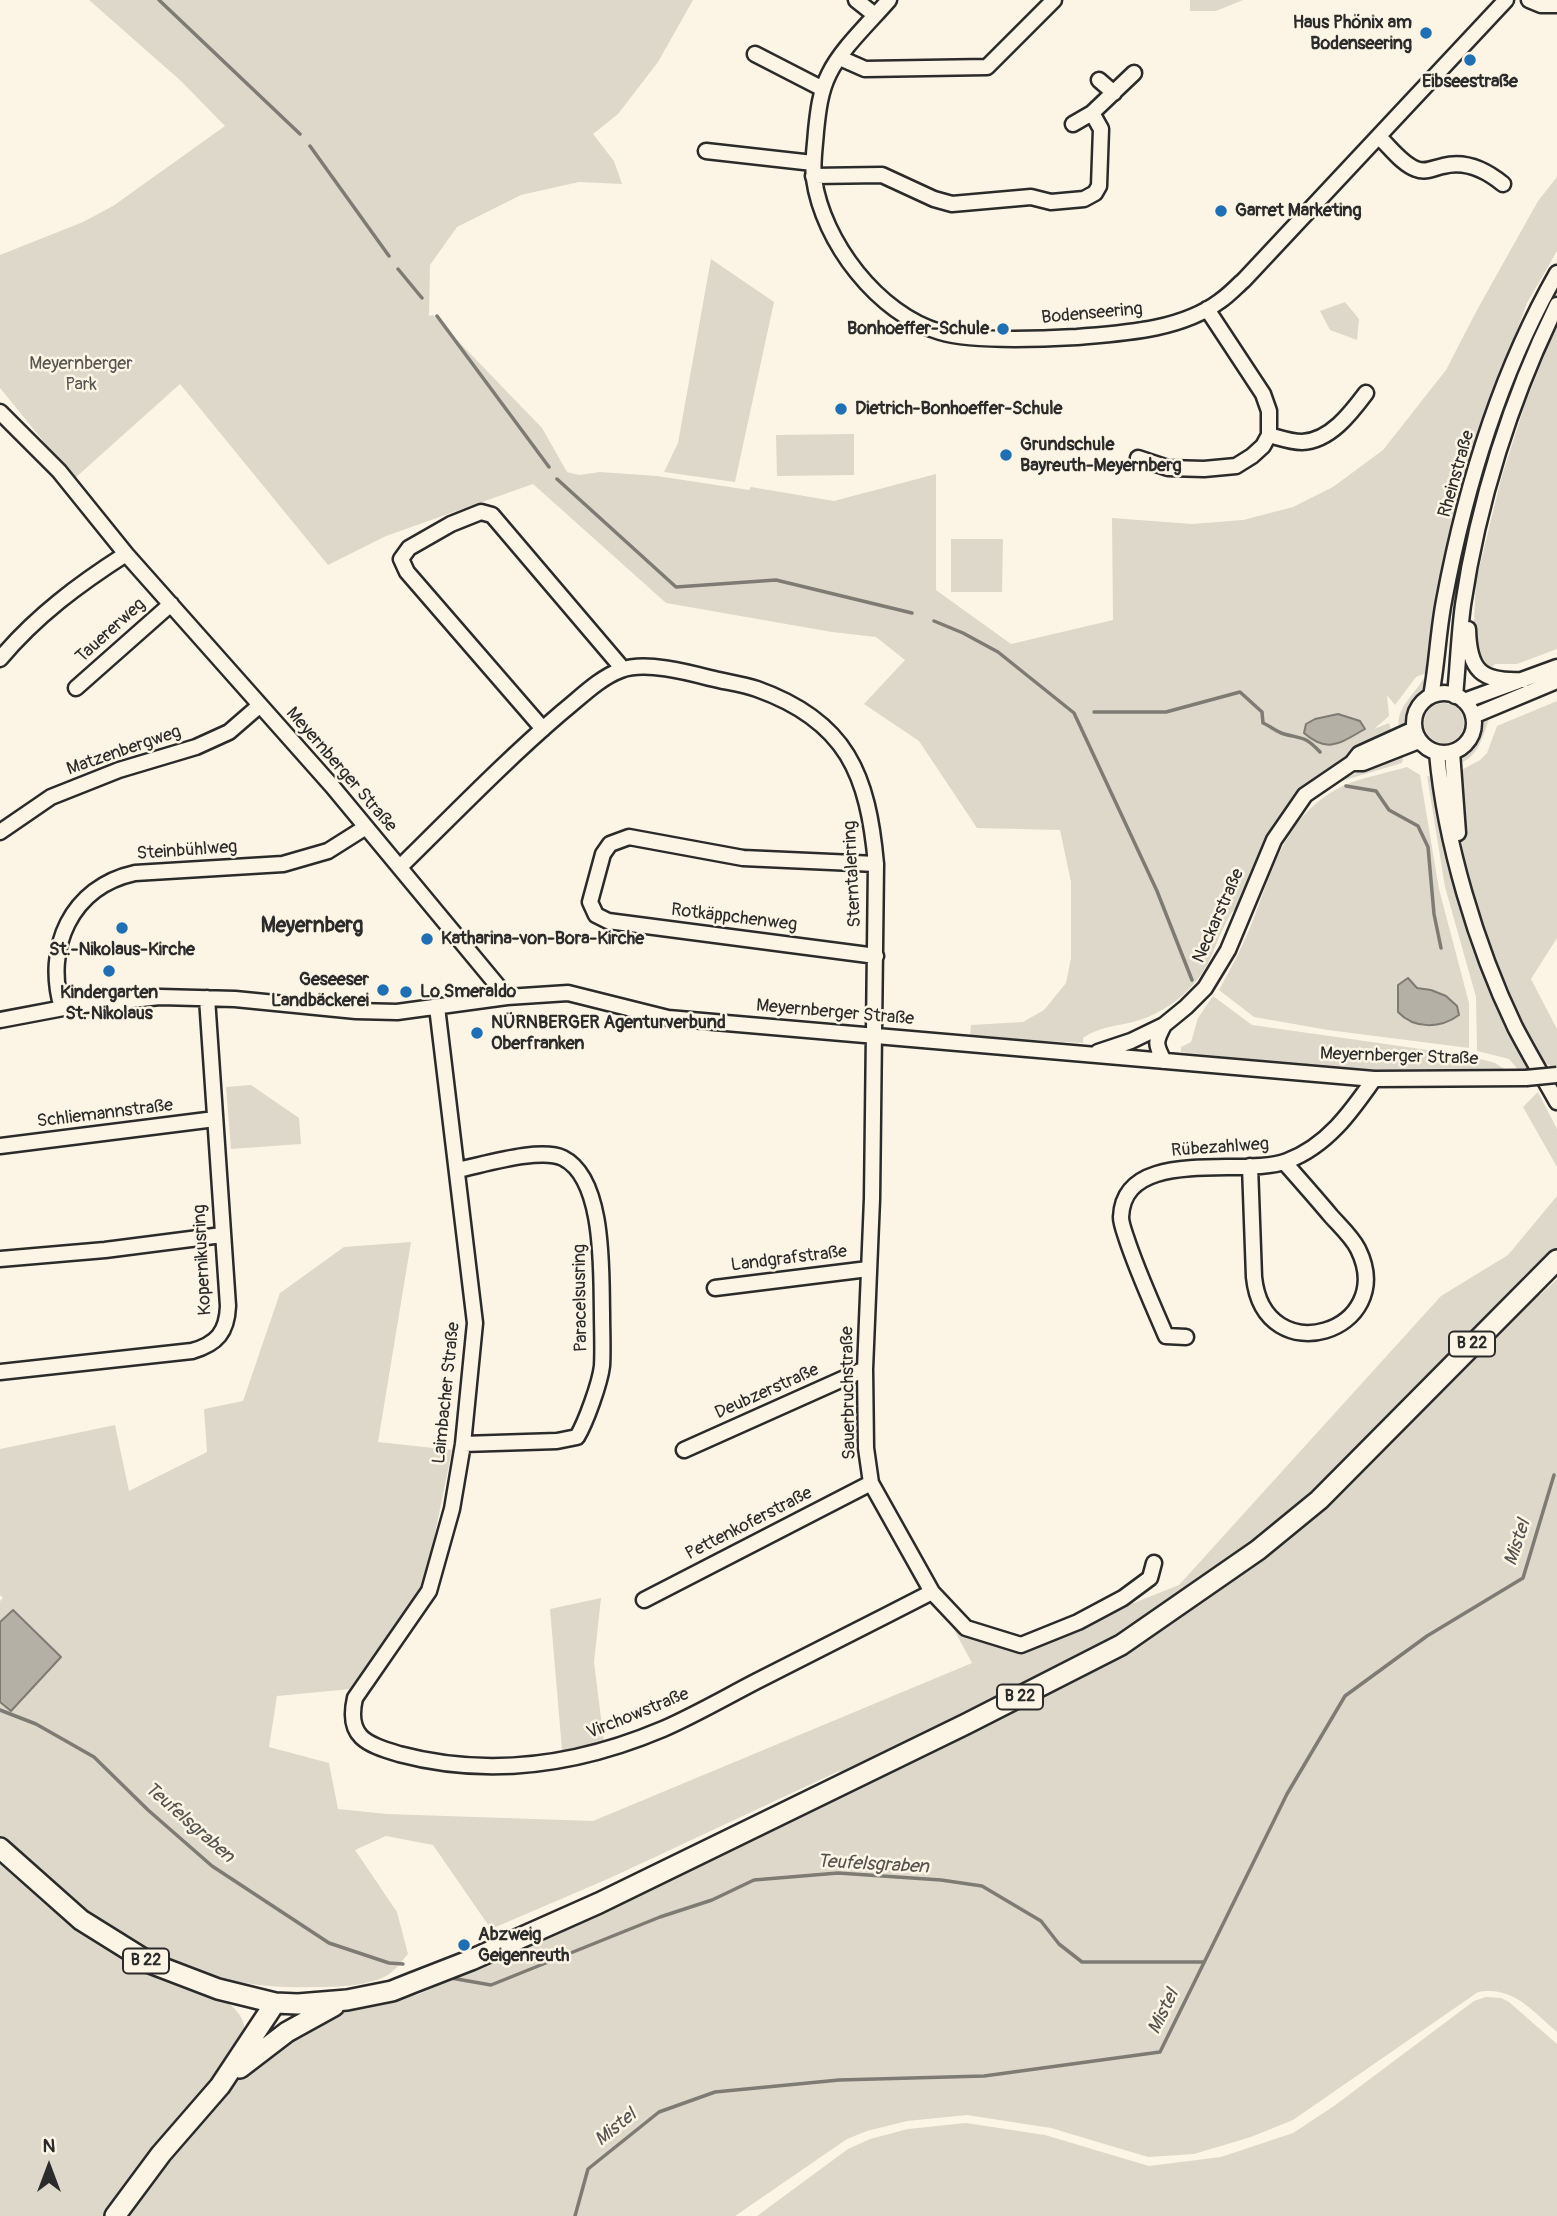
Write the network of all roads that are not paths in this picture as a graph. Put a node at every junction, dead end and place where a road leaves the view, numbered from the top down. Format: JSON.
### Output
{"nodes":[{"id":1,"x":856,"y":0,"type":"edge"},
{"id":2,"x":889,"y":0,"type":"edge"},
{"id":3,"x":1054,"y":0,"type":"edge"},
{"id":4,"x":1506,"y":0,"type":"edge"},
{"id":5,"x":1529,"y":0,"type":"edge"},
{"id":6,"x":1557,"y":5,"type":"edge"},
{"id":7,"x":875,"y":15,"type":"junction"},
{"id":8,"x":755,"y":54,"type":"dead end"},
{"id":9,"x":840,"y":58,"type":"junction"},
{"id":10,"x":1134,"y":73,"type":"dead end"},
{"id":11,"x":1099,"y":80,"type":"dead end"},
{"id":12,"x":823,"y":89,"type":"junction"},
{"id":13,"x":1114,"y":93,"type":"junction"},
{"id":14,"x":1092,"y":113,"type":"junction"},
{"id":15,"x":1073,"y":124,"type":"dead end"},
{"id":16,"x":1379,"y":137,"type":"junction"},
{"id":17,"x":706,"y":151,"type":"dead end"},
{"id":18,"x":813,"y":169,"type":"junction"},
{"id":19,"x":1503,"y":184,"type":"dead end"},
{"id":20,"x":1557,"y":273,"type":"edge"},
{"id":21,"x":1557,"y":305,"type":"edge"},
{"id":22,"x":1207,"y":309,"type":"junction"},
{"id":23,"x":1366,"y":393,"type":"dead end"},
{"id":24,"x":0,"y":412,"type":"edge"},
{"id":25,"x":1269,"y":435,"type":"junction"},
{"id":26,"x":1138,"y":458,"type":"dead end"},
{"id":27,"x":126,"y":554,"type":"junction"},
{"id":28,"x":171,"y":604,"type":"junction"},
{"id":29,"x":1463,"y":604,"type":"junction"},
{"id":30,"x":0,"y":659,"type":"edge"},
{"id":31,"x":1557,"y":667,"type":"edge"},
{"id":32,"x":623,"y":669,"type":"junction"},
{"id":33,"x":1523,"y":680,"type":"junction"},
{"id":34,"x":1557,"y":681,"type":"edge"},
{"id":35,"x":76,"y":688,"type":"dead end"},
{"id":36,"x":1431,"y":696,"type":"junction"},
{"id":37,"x":1460,"y":698,"type":"junction"},
{"id":38,"x":259,"y":706,"type":"junction"},
{"id":39,"x":1473,"y":716,"type":"junction"},
{"id":40,"x":543,"y":729,"type":"junction"},
{"id":41,"x":1417,"y":735,"type":"junction"},
{"id":42,"x":1444,"y":752,"type":"junction"},
{"id":43,"x":366,"y":827,"type":"junction"},
{"id":44,"x":0,"y":832,"type":"edge"},
{"id":45,"x":876,"y":864,"type":"junction"},
{"id":46,"x":400,"y":867,"type":"junction"},
{"id":47,"x":876,"y":956,"type":"junction"},
{"id":48,"x":507,"y":997,"type":"junction"},
{"id":49,"x":207,"y":998,"type":"junction"},
{"id":50,"x":437,"y":1007,"type":"junction"},
{"id":51,"x":62,"y":1008,"type":"junction"},
{"id":52,"x":0,"y":1020,"type":"edge"},
{"id":53,"x":1164,"y":1025,"type":"junction"},
{"id":54,"x":874,"y":1035,"type":"junction"},
{"id":55,"x":1093,"y":1054,"type":"junction"},
{"id":56,"x":1164,"y":1061,"type":"junction"},
{"id":57,"x":1557,"y":1075,"type":"edge"},
{"id":58,"x":1374,"y":1079,"type":"junction"},
{"id":59,"x":1557,"y":1102,"type":"edge"},
{"id":60,"x":215,"y":1119,"type":"junction"},
{"id":61,"x":0,"y":1146,"type":"edge"},
{"id":62,"x":1285,"y":1163,"type":"junction"},
{"id":63,"x":1250,"y":1166,"type":"junction"},
{"id":64,"x":457,"y":1170,"type":"junction"},
{"id":65,"x":222,"y":1235,"type":"junction"},
{"id":66,"x":0,"y":1259,"type":"edge"},
{"id":67,"x":1557,"y":1260,"type":"edge"},
{"id":68,"x":868,"y":1269,"type":"junction"},
{"id":69,"x":715,"y":1288,"type":"dead end"},
{"id":70,"x":1186,"y":1337,"type":"dead end"},
{"id":71,"x":865,"y":1369,"type":"junction"},
{"id":72,"x":0,"y":1372,"type":"edge"},
{"id":73,"x":463,"y":1444,"type":"junction"},
{"id":74,"x":684,"y":1450,"type":"dead end"},
{"id":75,"x":872,"y":1483,"type":"junction"},
{"id":76,"x":1154,"y":1563,"type":"dead end"},
{"id":77,"x":932,"y":1592,"type":"junction"},
{"id":78,"x":643,"y":1600,"type":"dead end"},
{"id":79,"x":351,"y":1716,"type":"joint"},
{"id":80,"x":0,"y":1848,"type":"edge"},
{"id":81,"x":218,"y":1989,"type":"junction"},
{"id":82,"x":348,"y":2000,"type":"junction"},
{"id":83,"x":278,"y":2003,"type":"junction"},
{"id":84,"x":250,"y":2039,"type":"junction"},
{"id":85,"x":271,"y":2043,"type":"junction"},
{"id":86,"x":220,"y":2086,"type":"junction"},
{"id":87,"x":115,"y":2216,"type":"edge"}],
"edges":[{"from":1,"to":7,"type":"street"},
{"from":2,"to":7,"type":"street","name":"Bodenseering"},
{"from":3,"to":9,"type":"street"},
{"from":4,"to":16,"type":"street","name":"Bodenseering"},
{"from":5,"to":6,"type":"street"},
{"from":7,"to":9,"type":"street","name":"Bodenseering"},
{"from":8,"to":12,"type":"street"},
{"from":9,"to":12,"type":"street","name":"Bodenseering"},
{"from":10,"to":13,"type":"street"},
{"from":11,"to":13,"type":"street"},
{"from":12,"to":18,"type":"street","name":"Bodenseering"},
{"from":13,"to":14,"type":"street"},
{"from":14,"to":15,"type":"street"},
{"from":14,"to":18,"type":"street"},
{"from":16,"to":19,"type":"street"},
{"from":16,"to":22,"type":"street","name":"Bodenseering"},
{"from":17,"to":18,"type":"street"},
{"from":18,"to":22,"type":"street","name":"Bodenseering"},
{"from":20,"to":36,"type":"street","name":"Rheinstraße"},
{"from":21,"to":29,"type":"street","name":"Rheinstraße"},
{"from":22,"to":25,"type":"street"},
{"from":23,"to":25,"type":"street"},
{"from":24,"to":27,"type":"street","name":"Meyernberger Straße"},
{"from":25,"to":26,"type":"street"},
{"from":27,"to":28,"type":"street","name":"Meyernberger Straße"},
{"from":27,"to":30,"type":"street"},
{"from":28,"to":35,"type":"street","name":"Tauererweg"},
{"from":28,"to":38,"type":"street","name":"Meyernberger Straße"},
{"from":29,"to":33,"type":"street"},
{"from":29,"to":37,"type":"street","name":"Rheinstraße"},
{"from":31,"to":33,"type":"street"},
{"from":32,"to":40,"type":"street"},
{"from":32,"to":40,"type":"street"},
{"from":32,"to":45,"type":"street","name":"Sterntalerring"},
{"from":33,"to":37,"type":"street"},
{"from":34,"to":39,"type":"street"},
{"from":36,"to":37,"type":"street"},
{"from":36,"to":41,"type":"street"},
{"from":37,"to":39,"type":"street"},
{"from":38,"to":43,"type":"street","name":"Meyernberger Straße"},
{"from":38,"to":44,"type":"street","name":"Matzenbergweg"},
{"from":39,"to":42,"type":"street"},
{"from":40,"to":46,"type":"street"},
{"from":41,"to":42,"type":"street"},
{"from":41,"to":53,"type":"street","name":"Neckarstraße"},
{"from":42,"to":59,"type":"street"},
{"from":43,"to":46,"type":"street","name":"Meyernberger Straße"},
{"from":43,"to":51,"type":"street","name":"Steinbühlweg"},
{"from":45,"to":47,"type":"street","name":"Sterntalerring"},
{"from":45,"to":47,"type":"street","name":"Rotkäppchenweg"},
{"from":46,"to":48,"type":"street","name":"Meyernberger Straße"},
{"from":47,"to":54,"type":"street","name":"Sterntalerring"},
{"from":48,"to":50,"type":"street"},
{"from":48,"to":54,"type":"street","name":"Meyernberger Straße"},
{"from":49,"to":50,"type":"street"},
{"from":49,"to":51,"type":"street"},
{"from":49,"to":60,"type":"street","name":"Kopernikusring"},
{"from":50,"to":64,"type":"street","name":"Laimbacher Straße"},
{"from":51,"to":52,"type":"street"},
{"from":53,"to":55,"type":"street","name":"Neckarstraße"},
{"from":53,"to":56,"type":"street"},
{"from":54,"to":55,"type":"street","name":"Meyernberger Straße"},
{"from":54,"to":68,"type":"street","name":"Sauerbruchstraße"},
{"from":55,"to":56,"type":"street","name":"Meyernberger Straße"},
{"from":56,"to":58,"type":"street","name":"Meyernberger Straße"},
{"from":57,"to":58,"type":"street","name":"Meyernberger Straße","bridge":true},
{"from":58,"to":62,"type":"street","name":"Rübezahlweg"},
{"from":60,"to":61,"type":"street","name":"Schliemannstraße"},
{"from":60,"to":65,"type":"street","name":"Kopernikusring"},
{"from":62,"to":63,"type":"street","name":"Rübezahlweg"},
{"from":62,"to":63,"type":"street"},
{"from":63,"to":70,"type":"street","name":"Rübezahlweg"},
{"from":64,"to":73,"type":"street","name":"Laimbacher Straße"},
{"from":64,"to":73,"type":"street","name":"Paracelsusring"},
{"from":65,"to":66,"type":"street"},
{"from":65,"to":72,"type":"street","name":"Kopernikusring"},
{"from":67,"to":82,"type":"main road","number":"B 22"},
{"from":68,"to":69,"type":"street","name":"Landgrafstraße"},
{"from":68,"to":71,"type":"street","name":"Sauerbruchstraße"},
{"from":71,"to":74,"type":"street","name":"Deubzerstraße"},
{"from":71,"to":75,"type":"street","name":"Sauerbruchstraße"},
{"from":73,"to":79,"type":"street","name":"Laimbacher Straße"},
{"from":75,"to":77,"type":"street","name":"Sauerbruchstraße"},
{"from":75,"to":78,"type":"street","name":"Pettenkoferstraße"},
{"from":76,"to":77,"type":"street","name":"Sauerbruchstraße"},
{"from":77,"to":79,"type":"street","name":"Virchowstraße"},
{"from":80,"to":81,"type":"main road","number":"B 22"},
{"from":81,"to":83,"type":"main road","number":"B 22"},
{"from":81,"to":84,"type":"main road"},
{"from":82,"to":83,"type":"main road","number":"B 22"},
{"from":82,"to":85,"type":"main road"},
{"from":83,"to":84,"type":"main road"},
{"from":83,"to":85,"type":"main road"},
{"from":84,"to":86,"type":"main road"},
{"from":85,"to":86,"type":"main road"},
{"from":86,"to":87,"type":"main road"}]}
